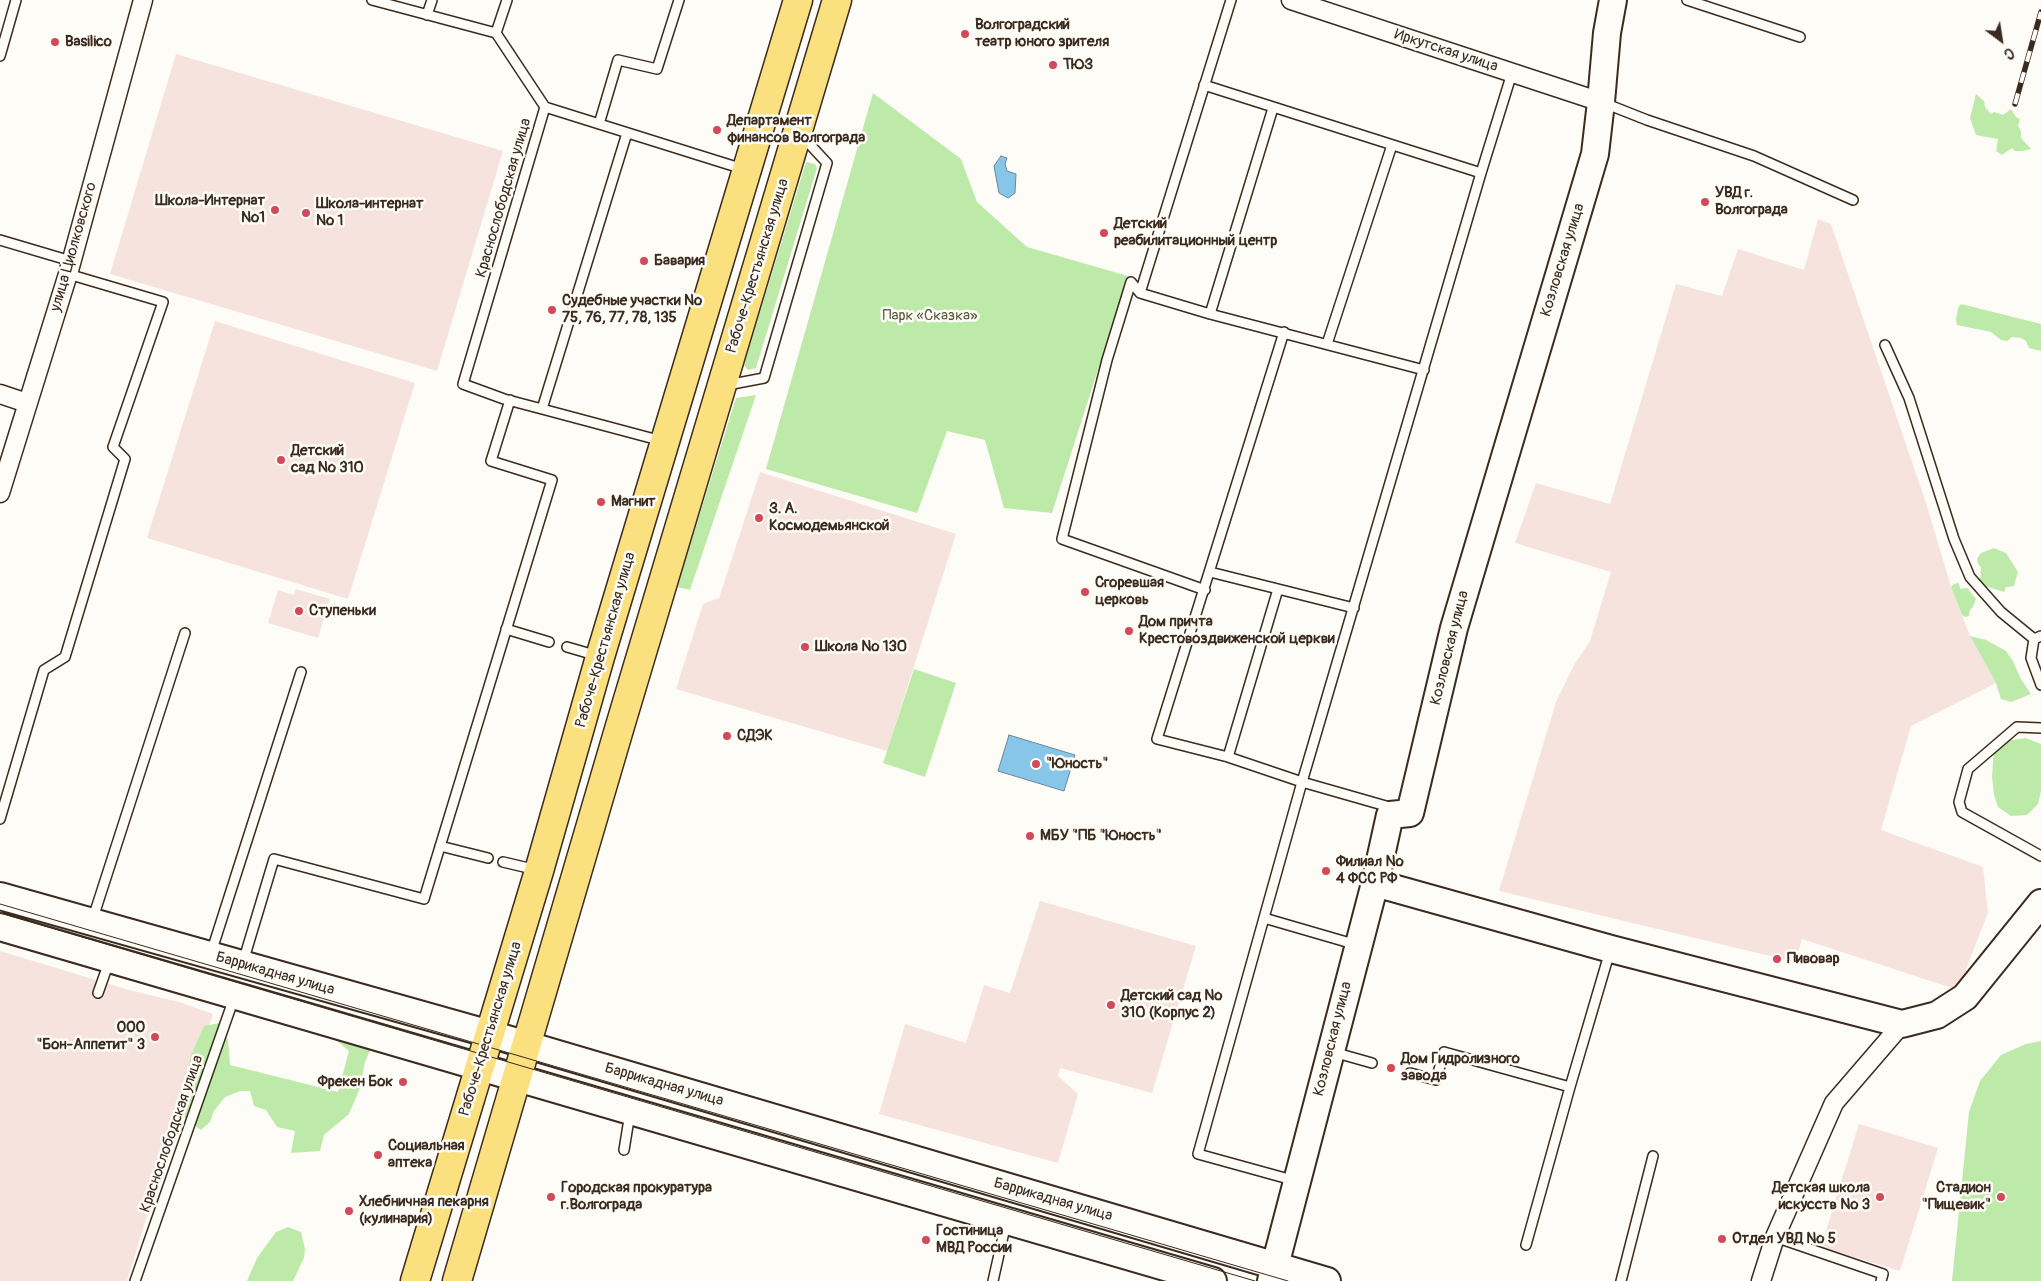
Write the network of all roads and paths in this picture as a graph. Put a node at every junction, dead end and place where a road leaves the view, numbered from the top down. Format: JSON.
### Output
{"nodes":[{"id":1,"x":16,"y":0,"type":"edge"},
{"id":2,"x":143,"y":0,"type":"edge"},
{"id":3,"x":372,"y":0,"type":"edge"},
{"id":4,"x":432,"y":0,"type":"edge"},
{"id":5,"x":507,"y":0,"type":"edge"},
{"id":6,"x":679,"y":0,"type":"edge"},
{"id":7,"x":798,"y":0,"type":"edge"},
{"id":8,"x":837,"y":0,"type":"edge"},
{"id":9,"x":1231,"y":0,"type":"edge"},
{"id":10,"x":1291,"y":0,"type":"edge"},
{"id":11,"x":1613,"y":0,"type":"edge"},
{"id":12,"x":1687,"y":0,"type":"edge"},
{"id":13,"x":427,"y":15,"type":"junction"},
{"id":14,"x":496,"y":33,"type":"junction"},
{"id":15,"x":1800,"y":37,"type":"dead end"},
{"id":16,"x":0,"y":56,"type":"edge"},
{"id":17,"x":1512,"y":73,"type":"junction"},
{"id":18,"x":1204,"y":85,"type":"junction"},
{"id":19,"x":1601,"y":102,"type":"junction"},
{"id":20,"x":545,"y":107,"type":"junction"},
{"id":21,"x":1273,"y":108,"type":"junction"},
{"id":22,"x":599,"y":124,"type":"junction"},
{"id":23,"x":798,"y":132,"type":"junction"},
{"id":24,"x":628,"y":133,"type":"junction"},
{"id":25,"x":1392,"y":145,"type":"junction"},
{"id":26,"x":746,"y":170,"type":"junction"},
{"id":27,"x":1481,"y":173,"type":"junction"},
{"id":28,"x":1853,"y":200,"type":"dead end"},
{"id":29,"x":0,"y":240,"type":"edge"},
{"id":30,"x":69,"y":267,"type":"junction"},
{"id":31,"x":1140,"y":293,"type":"junction"},
{"id":32,"x":1210,"y":314,"type":"junction"},
{"id":33,"x":1284,"y":332,"type":"junction"},
{"id":34,"x":1327,"y":344,"type":"junction"},
{"id":35,"x":1885,"y":345,"type":"dead end"},
{"id":36,"x":1424,"y":370,"type":"junction"},
{"id":37,"x":722,"y":386,"type":"junction"},
{"id":38,"x":0,"y":394,"type":"edge"},
{"id":39,"x":510,"y":400,"type":"junction"},
{"id":40,"x":27,"y":403,"type":"junction"},
{"id":41,"x":542,"y":409,"type":"junction"},
{"id":42,"x":665,"y":442,"type":"junction"},
{"id":43,"x":0,"y":492,"type":"edge"},
{"id":44,"x":1210,"y":572,"type":"junction"},
{"id":45,"x":1278,"y":589,"type":"junction"},
{"id":46,"x":1205,"y":590,"type":"junction"},
{"id":47,"x":1354,"y":608,"type":"junction"},
{"id":48,"x":506,"y":629,"type":"junction"},
{"id":49,"x":185,"y":633,"type":"dead end"},
{"id":50,"x":2037,"y":637,"type":"edge"},
{"id":51,"x":549,"y":642,"type":"dead end"},
{"id":52,"x":567,"y":647,"type":"dead end"},
{"id":53,"x":600,"y":657,"type":"junction"},
{"id":54,"x":301,"y":672,"type":"dead end"},
{"id":55,"x":2041,"y":685,"type":"edge"},
{"id":56,"x":2041,"y":728,"type":"edge"},
{"id":57,"x":1228,"y":757,"type":"junction"},
{"id":58,"x":1302,"y":782,"type":"junction"},
{"id":59,"x":1410,"y":813,"type":"junction"},
{"id":60,"x":0,"y":819,"type":"edge"},
{"id":61,"x":440,"y":846,"type":"junction"},
{"id":62,"x":2041,"y":856,"type":"edge"},
{"id":63,"x":488,"y":858,"type":"dead end"},
{"id":64,"x":503,"y":862,"type":"dead end"},
{"id":65,"x":539,"y":871,"type":"junction"},
{"id":66,"x":1375,"y":883,"type":"junction"},
{"id":67,"x":0,"y":896,"type":"edge"},
{"id":68,"x":2041,"y":902,"type":"edge"},
{"id":69,"x":1264,"y":918,"type":"junction"},
{"id":70,"x":92,"y":922,"type":"junction"},
{"id":71,"x":0,"y":927,"type":"edge"},
{"id":72,"x":1357,"y":945,"type":"junction"},
{"id":73,"x":1611,"y":948,"type":"junction"},
{"id":74,"x":210,"y":956,"type":"junction"},
{"id":75,"x":110,"y":959,"type":"junction"},
{"id":76,"x":242,"y":965,"type":"junction"},
{"id":77,"x":98,"y":993,"type":"dead end"},
{"id":78,"x":235,"y":996,"type":"junction"},
{"id":79,"x":1902,"y":1024,"type":"junction"},
{"id":80,"x":490,"y":1034,"type":"junction"},
{"id":81,"x":526,"y":1045,"type":"junction"},
{"id":82,"x":1331,"y":1051,"type":"junction"},
{"id":83,"x":1372,"y":1062,"type":"dead end"},
{"id":84,"x":479,"y":1067,"type":"junction"},
{"id":85,"x":1410,"y":1073,"type":"dead end"},
{"id":86,"x":517,"y":1077,"type":"junction"},
{"id":87,"x":1570,"y":1086,"type":"junction"},
{"id":88,"x":630,"y":1111,"type":"junction"},
{"id":89,"x":624,"y":1150,"type":"dead end"},
{"id":90,"x":1653,"y":1156,"type":"dead end"},
{"id":91,"x":1296,"y":1181,"type":"junction"},
{"id":92,"x":1007,"y":1221,"type":"junction"},
{"id":93,"x":1775,"y":1236,"type":"junction"},
{"id":94,"x":1526,"y":1245,"type":"dead end"},
{"id":95,"x":1273,"y":1273,"type":"edge"},
{"id":96,"x":135,"y":1281,"type":"edge"},
{"id":97,"x":415,"y":1281,"type":"edge"},
{"id":98,"x":457,"y":1281,"type":"edge"},
{"id":99,"x":993,"y":1281,"type":"edge"},
{"id":100,"x":1213,"y":1281,"type":"edge"},
{"id":101,"x":1327,"y":1281,"type":"edge"},
{"id":102,"x":1621,"y":1281,"type":"edge"},
{"id":103,"x":1762,"y":1281,"type":"edge"},
{"id":104,"x":1881,"y":1281,"type":"edge"}],
"edges":[{"from":1,"to":16,"type":"lane"},
{"from":2,"to":30,"type":"street","name":"улица Циолковского"},
{"from":3,"to":13,"type":"lane"},
{"from":4,"to":13,"type":"lane"},
{"from":5,"to":14,"type":"lane"},
{"from":6,"to":22,"type":"lane"},
{"from":7,"to":26,"type":"main road","name":"Рабоче-Крестьянская улица"},
{"from":8,"to":23,"type":"main road","name":"Рабоче-Крестьянская улица"},
{"from":9,"to":18,"type":"lane"},
{"from":10,"to":17,"type":"street","name":"Иркутская улица"},
{"from":11,"to":19,"type":"street","name":"Козловская улица"},
{"from":12,"to":15,"type":"lane"},
{"from":13,"to":14,"type":"lane"},
{"from":14,"to":20,"type":"lane"},
{"from":17,"to":19,"type":"street","name":"Иркутская улица"},
{"from":17,"to":27,"type":"lane"},
{"from":18,"to":21,"type":"lane"},
{"from":18,"to":31,"type":"lane"},
{"from":19,"to":28,"type":"lane"},
{"from":19,"to":59,"type":"street","name":"Козловская улица"},
{"from":20,"to":22,"type":"lane","name":"Краснослободская улица"},
{"from":20,"to":39,"type":"lane","name":"Краснослободская улица"},
{"from":21,"to":25,"type":"lane"},
{"from":21,"to":32,"type":"lane"},
{"from":22,"to":24,"type":"lane","name":"Краснослободская улица"},
{"from":23,"to":37,"type":"main road","name":"Рабоче-Крестьянская улица"},
{"from":23,"to":37,"type":"lane"},
{"from":24,"to":26,"type":"lane","name":"Краснослободская улица"},
{"from":24,"to":41,"type":"lane"},
{"from":25,"to":27,"type":"lane"},
{"from":25,"to":34,"type":"lane"},
{"from":26,"to":42,"type":"main road","name":"Рабоче-Крестьянская улица"},
{"from":27,"to":36,"type":"lane"},
{"from":29,"to":30,"type":"lane"},
{"from":30,"to":40,"type":"street","name":"улица Циолковского"},
{"from":30,"to":60,"type":"lane"},
{"from":31,"to":32,"type":"lane"},
{"from":31,"to":46,"type":"lane"},
{"from":32,"to":33,"type":"lane"},
{"from":33,"to":34,"type":"lane"},
{"from":33,"to":44,"type":"lane"},
{"from":34,"to":36,"type":"lane"},
{"from":35,"to":50,"type":"lane"},
{"from":36,"to":47,"type":"lane"},
{"from":37,"to":81,"type":"main road","name":"Рабоче-Крестьянская улица"},
{"from":38,"to":40,"type":"street"},
{"from":39,"to":41,"type":"lane"},
{"from":39,"to":48,"type":"lane"},
{"from":40,"to":43,"type":"street","name":"улица Циолковского"},
{"from":41,"to":42,"type":"lane"},
{"from":42,"to":53,"type":"main road","name":"Рабоче-Крестьянская улица"},
{"from":44,"to":45,"type":"lane"},
{"from":44,"to":46,"type":"lane"},
{"from":45,"to":47,"type":"lane"},
{"from":45,"to":57,"type":"lane"},
{"from":46,"to":57,"type":"lane"},
{"from":47,"to":58,"type":"lane"},
{"from":48,"to":51,"type":"lane"},
{"from":48,"to":61,"type":"lane"},
{"from":49,"to":70,"type":"lane"},
{"from":50,"to":55,"type":"lane"},
{"from":52,"to":53,"type":"lane"},
{"from":53,"to":65,"type":"main road","name":"Рабоче-Крестьянская улица"},
{"from":54,"to":74,"type":"lane"},
{"from":56,"to":62,"type":"lane"},
{"from":57,"to":58,"type":"lane"},
{"from":58,"to":59,"type":"lane"},
{"from":58,"to":69,"type":"lane"},
{"from":59,"to":66,"type":"street","name":"Козловская улица"},
{"from":61,"to":63,"type":"lane"},
{"from":61,"to":76,"type":"lane"},
{"from":64,"to":65,"type":"lane"},
{"from":65,"to":80,"type":"main road","name":"Рабоче-Крестьянская улица"},
{"from":66,"to":72,"type":"street","name":"Козловская улица"},
{"from":66,"to":73,"type":"street"},
{"from":67,"to":70,"type":"street","name":"Баррикадная улица"},
{"from":68,"to":79,"type":"street"},
{"from":69,"to":72,"type":"lane"},
{"from":69,"to":91,"type":"lane"},
{"from":70,"to":74,"type":"street","name":"Баррикадная улица"},
{"from":71,"to":75,"type":"street"},
{"from":72,"to":82,"type":"street","name":"Козловская улица"},
{"from":73,"to":79,"type":"street"},
{"from":73,"to":87,"type":"lane"},
{"from":74,"to":76,"type":"street","name":"Баррикадная улица"},
{"from":75,"to":77,"type":"lane"},
{"from":75,"to":78,"type":"street"},
{"from":76,"to":78,"type":"street"},
{"from":76,"to":80,"type":"street","name":"Баррикадная улица"},
{"from":78,"to":84,"type":"street"},
{"from":78,"to":96,"type":"lane","name":"Краснослободская улица"},
{"from":79,"to":93,"type":"street"},
{"from":80,"to":81,"type":"street","name":"Баррикадная улица"},
{"from":80,"to":84,"type":"main road","name":"Рабоче-Крестьянская улица"},
{"from":81,"to":86,"type":"main road","name":"Рабоче-Крестьянская улица"},
{"from":81,"to":95,"type":"street","name":"Баррикадная улица"},
{"from":82,"to":83,"type":"lane"},
{"from":82,"to":91,"type":"street","name":"Козловская улица"},
{"from":84,"to":86,"type":"street"},
{"from":84,"to":97,"type":"main road","name":"Рабоче-Крестьянская улица"},
{"from":85,"to":87,"type":"lane"},
{"from":86,"to":88,"type":"street"},
{"from":86,"to":98,"type":"main road","name":"Рабоче-Крестьянская улица"},
{"from":87,"to":94,"type":"lane"},
{"from":88,"to":89,"type":"lane"},
{"from":88,"to":92,"type":"street"},
{"from":90,"to":102,"type":"lane"},
{"from":91,"to":95,"type":"street","name":"Козловская улица"},
{"from":92,"to":99,"type":"lane"},
{"from":92,"to":100,"type":"street"},
{"from":93,"to":103,"type":"street"},
{"from":93,"to":104,"type":"lane"},
{"from":95,"to":101,"type":"street","name":"Баррикадная улица"}]}
